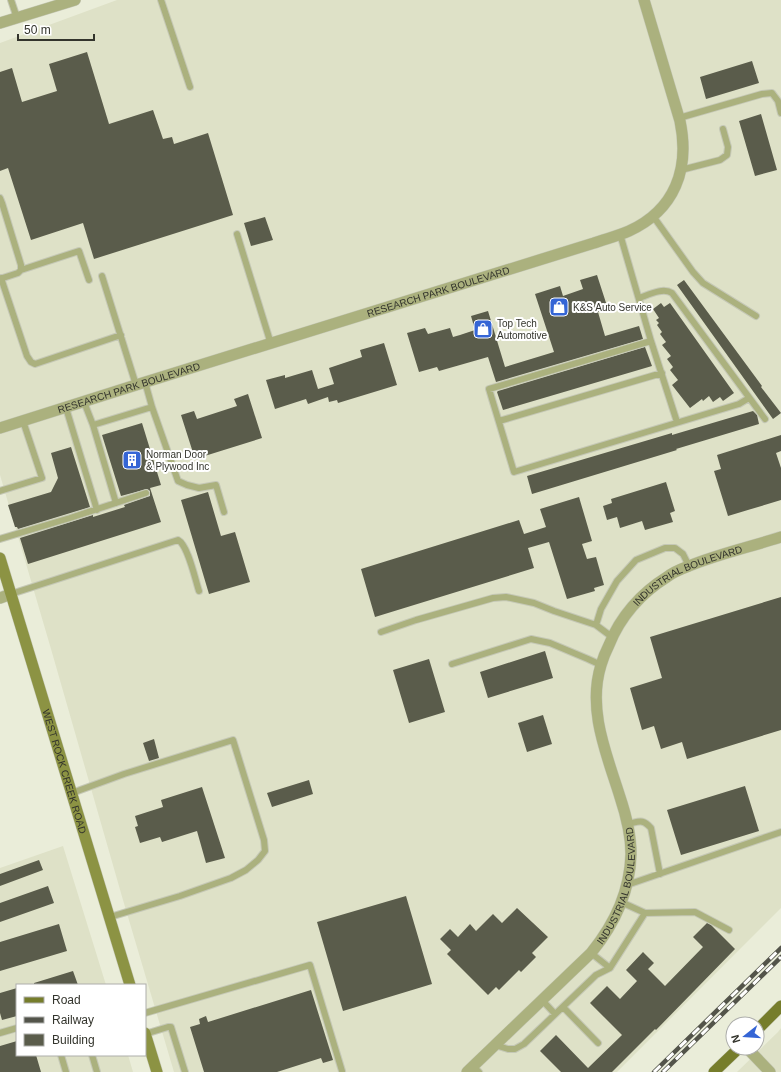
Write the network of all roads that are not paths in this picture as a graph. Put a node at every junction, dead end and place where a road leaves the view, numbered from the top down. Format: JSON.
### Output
{"nodes":[{"id":1,"x":11,"y":0,"type":"edge"},
{"id":2,"x":75,"y":0,"type":"edge"},
{"id":3,"x":161,"y":0,"type":"edge"},
{"id":4,"x":644,"y":0,"type":"edge"},
{"id":5,"x":17,"y":18,"type":"junction"},
{"id":6,"x":0,"y":23,"type":"edge"},
{"id":7,"x":190,"y":87,"type":"dead end"},
{"id":8,"x":781,"y":113,"type":"edge"},
{"id":9,"x":679,"y":118,"type":"junction"},
{"id":10,"x":723,"y":129,"type":"dead end"},
{"id":11,"x":681,"y":170,"type":"junction"},
{"id":12,"x":0,"y":198,"type":"edge"},
{"id":13,"x":653,"y":216,"type":"junction"},
{"id":14,"x":237,"y":234,"type":"dead end"},
{"id":15,"x":620,"y":234,"type":"junction"},
{"id":16,"x":21,"y":270,"type":"junction"},
{"id":17,"x":102,"y":276,"type":"dead end"},
{"id":18,"x":0,"y":279,"type":"edge"},
{"id":19,"x":89,"y":280,"type":"dead end"},
{"id":20,"x":639,"y":298,"type":"junction"},
{"id":21,"x":756,"y":316,"type":"dead end"},
{"id":22,"x":121,"y":336,"type":"junction"},
{"id":23,"x":651,"y":341,"type":"junction"},
{"id":24,"x":271,"y":344,"type":"junction"},
{"id":25,"x":662,"y":373,"type":"junction"},
{"id":26,"x":141,"y":384,"type":"junction"},
{"id":27,"x":749,"y":398,"type":"junction"},
{"id":28,"x":84,"y":402,"type":"junction"},
{"id":29,"x":152,"y":406,"type":"junction"},
{"id":30,"x":66,"y":408,"type":"junction"},
{"id":31,"x":765,"y":419,"type":"dead end"},
{"id":32,"x":23,"y":421,"type":"junction"},
{"id":33,"x":499,"y":421,"type":"junction"},
{"id":34,"x":677,"y":422,"type":"junction"},
{"id":35,"x":93,"y":426,"type":"junction"},
{"id":36,"x":0,"y":428,"type":"edge"},
{"id":37,"x":0,"y":491,"type":"edge"},
{"id":38,"x":146,"y":493,"type":"dead end"},
{"id":39,"x":116,"y":503,"type":"junction"},
{"id":40,"x":96,"y":510,"type":"junction"},
{"id":41,"x":224,"y":512,"type":"dead end"},
{"id":42,"x":781,"y":537,"type":"edge"},
{"id":43,"x":0,"y":539,"type":"edge"},
{"id":44,"x":0,"y":558,"type":"edge"},
{"id":45,"x":689,"y":566,"type":"junction"},
{"id":46,"x":4,"y":582,"type":"edge"},
{"id":47,"x":199,"y":591,"type":"dead end"},
{"id":48,"x":11,"y":594,"type":"junction"},
{"id":49,"x":0,"y":598,"type":"edge"},
{"id":50,"x":596,"y":625,"type":"junction"},
{"id":51,"x":381,"y":632,"type":"dead end"},
{"id":52,"x":612,"y":637,"type":"junction"},
{"id":53,"x":452,"y":664,"type":"dead end"},
{"id":54,"x":601,"y":666,"type":"junction"},
{"id":55,"x":72,"y":793,"type":"junction"},
{"id":56,"x":627,"y":824,"type":"junction"},
{"id":57,"x":781,"y":832,"type":"edge"},
{"id":58,"x":660,"y":874,"type":"junction"},
{"id":59,"x":627,"y":885,"type":"junction"},
{"id":60,"x":621,"y":902,"type":"junction"},
{"id":61,"x":645,"y":913,"type":"junction"},
{"id":62,"x":110,"y":917,"type":"junction"},
{"id":63,"x":729,"y":930,"type":"dead end"},
{"id":64,"x":591,"y":953,"type":"junction"},
{"id":65,"x":610,"y":968,"type":"junction"},
{"id":66,"x":130,"y":984,"type":"edge"},
{"id":67,"x":542,"y":1000,"type":"junction"},
{"id":68,"x":781,"y":1006,"type":"edge"},
{"id":69,"x":563,"y":1007,"type":"junction"},
{"id":70,"x":146,"y":1013,"type":"edge"},
{"id":71,"x":555,"y":1014,"type":"junction"},
{"id":72,"x":765,"y":1022,"type":"edge"},
{"id":73,"x":16,"y":1028,"type":"edge"},
{"id":74,"x":0,"y":1033,"type":"edge"},
{"id":75,"x":146,"y":1034,"type":"edge"},
{"id":76,"x":146,"y":1037,"type":"edge"},
{"id":77,"x":598,"y":1043,"type":"dead end"},
{"id":78,"x":495,"y":1045,"type":"junction"},
{"id":79,"x":61,"y":1056,"type":"edge"},
{"id":80,"x":92,"y":1056,"type":"edge"},
{"id":81,"x":730,"y":1056,"type":"edge"},
{"id":82,"x":755,"y":1056,"type":"edge"},
{"id":83,"x":473,"y":1070,"type":"edge"},
{"id":84,"x":66,"y":1072,"type":"edge"},
{"id":85,"x":97,"y":1072,"type":"edge"},
{"id":86,"x":157,"y":1072,"type":"edge"},
{"id":87,"x":185,"y":1072,"type":"edge"},
{"id":88,"x":342,"y":1072,"type":"edge"},
{"id":89,"x":714,"y":1072,"type":"edge"},
{"id":90,"x":770,"y":1072,"type":"edge"}],
"edges":[{"from":1,"to":5,"type":"lane"},
{"from":2,"to":5,"type":"street"},
{"from":3,"to":7,"type":"lane"},
{"from":4,"to":9,"type":"street","name":"RESEARCH PARK BOULEVARD"},
{"from":5,"to":6,"type":"street"},
{"from":8,"to":9,"type":"lane"},
{"from":9,"to":11,"type":"street","name":"RESEARCH PARK BOULEVARD"},
{"from":10,"to":11,"type":"lane"},
{"from":11,"to":13,"type":"street","name":"RESEARCH PARK BOULEVARD"},
{"from":12,"to":16,"type":"lane"},
{"from":13,"to":15,"type":"street","name":"RESEARCH PARK BOULEVARD"},
{"from":13,"to":21,"type":"lane"},
{"from":14,"to":24,"type":"lane"},
{"from":15,"to":20,"type":"lane"},
{"from":15,"to":24,"type":"street","name":"RESEARCH PARK BOULEVARD"},
{"from":16,"to":18,"type":"lane"},
{"from":16,"to":19,"type":"lane"},
{"from":17,"to":22,"type":"lane"},
{"from":18,"to":22,"type":"lane"},
{"from":20,"to":23,"type":"lane"},
{"from":20,"to":27,"type":"lane"},
{"from":22,"to":26,"type":"lane"},
{"from":23,"to":25,"type":"lane"},
{"from":23,"to":33,"type":"lane"},
{"from":24,"to":26,"type":"street","name":"RESEARCH PARK BOULEVARD"},
{"from":25,"to":33,"type":"lane"},
{"from":25,"to":34,"type":"lane"},
{"from":26,"to":28,"type":"street","name":"RESEARCH PARK BOULEVARD"},
{"from":26,"to":29,"type":"lane"},
{"from":27,"to":31,"type":"lane"},
{"from":27,"to":34,"type":"lane"},
{"from":28,"to":30,"type":"street","name":"RESEARCH PARK BOULEVARD"},
{"from":28,"to":35,"type":"lane"},
{"from":29,"to":35,"type":"lane"},
{"from":29,"to":41,"type":"lane"},
{"from":30,"to":32,"type":"street","name":"RESEARCH PARK BOULEVARD"},
{"from":30,"to":40,"type":"lane"},
{"from":32,"to":36,"type":"street","name":"RESEARCH PARK BOULEVARD"},
{"from":32,"to":37,"type":"lane"},
{"from":33,"to":34,"type":"lane"},
{"from":35,"to":39,"type":"lane"},
{"from":38,"to":39,"type":"lane"},
{"from":39,"to":40,"type":"lane"},
{"from":40,"to":43,"type":"lane"},
{"from":42,"to":45,"type":"street","name":"INDUSTRIAL BOULEVARD"},
{"from":44,"to":46,"type":"main road","name":"WEST ROCK CREEK ROAD"},
{"from":45,"to":50,"type":"lane"},
{"from":45,"to":52,"type":"street","name":"INDUSTRIAL BOULEVARD"},
{"from":46,"to":48,"type":"main road","name":"WEST ROCK CREEK ROAD"},
{"from":47,"to":48,"type":"lane"},
{"from":48,"to":49,"type":"street"},
{"from":48,"to":55,"type":"main road","name":"WEST ROCK CREEK ROAD"},
{"from":50,"to":51,"type":"lane"},
{"from":50,"to":52,"type":"lane"},
{"from":52,"to":54,"type":"street","name":"INDUSTRIAL BOULEVARD"},
{"from":53,"to":54,"type":"lane"},
{"from":54,"to":56,"type":"street","name":"INDUSTRIAL BOULEVARD"},
{"from":55,"to":62,"type":"main road","name":"WEST ROCK CREEK ROAD"},
{"from":55,"to":62,"type":"lane"},
{"from":56,"to":58,"type":"lane"},
{"from":56,"to":59,"type":"street","name":"INDUSTRIAL BOULEVARD"},
{"from":57,"to":58,"type":"lane"},
{"from":58,"to":59,"type":"lane"},
{"from":59,"to":60,"type":"street","name":"INDUSTRIAL BOULEVARD"},
{"from":60,"to":61,"type":"lane"},
{"from":60,"to":64,"type":"street","name":"INDUSTRIAL BOULEVARD"},
{"from":61,"to":63,"type":"lane"},
{"from":61,"to":65,"type":"lane"},
{"from":62,"to":66,"type":"main road","name":"WEST ROCK CREEK ROAD"},
{"from":64,"to":65,"type":"lane"},
{"from":64,"to":67,"type":"street","name":"INDUSTRIAL BOULEVARD"},
{"from":65,"to":69,"type":"lane"},
{"from":67,"to":71,"type":"lane"},
{"from":67,"to":78,"type":"street","name":"INDUSTRIAL BOULEVARD"},
{"from":68,"to":72,"type":"main road"},
{"from":69,"to":71,"type":"lane"},
{"from":69,"to":77,"type":"lane"},
{"from":70,"to":88,"type":"lane"},
{"from":71,"to":78,"type":"lane"},
{"from":73,"to":74,"type":"lane"},
{"from":75,"to":87,"type":"lane"},
{"from":76,"to":86,"type":"main road"},
{"from":78,"to":83,"type":"street","name":"INDUSTRIAL BOULEVARD"},
{"from":79,"to":84,"type":"lane"},
{"from":80,"to":85,"type":"lane"},
{"from":81,"to":89,"type":"main road"},
{"from":82,"to":90,"type":"street"}]}
